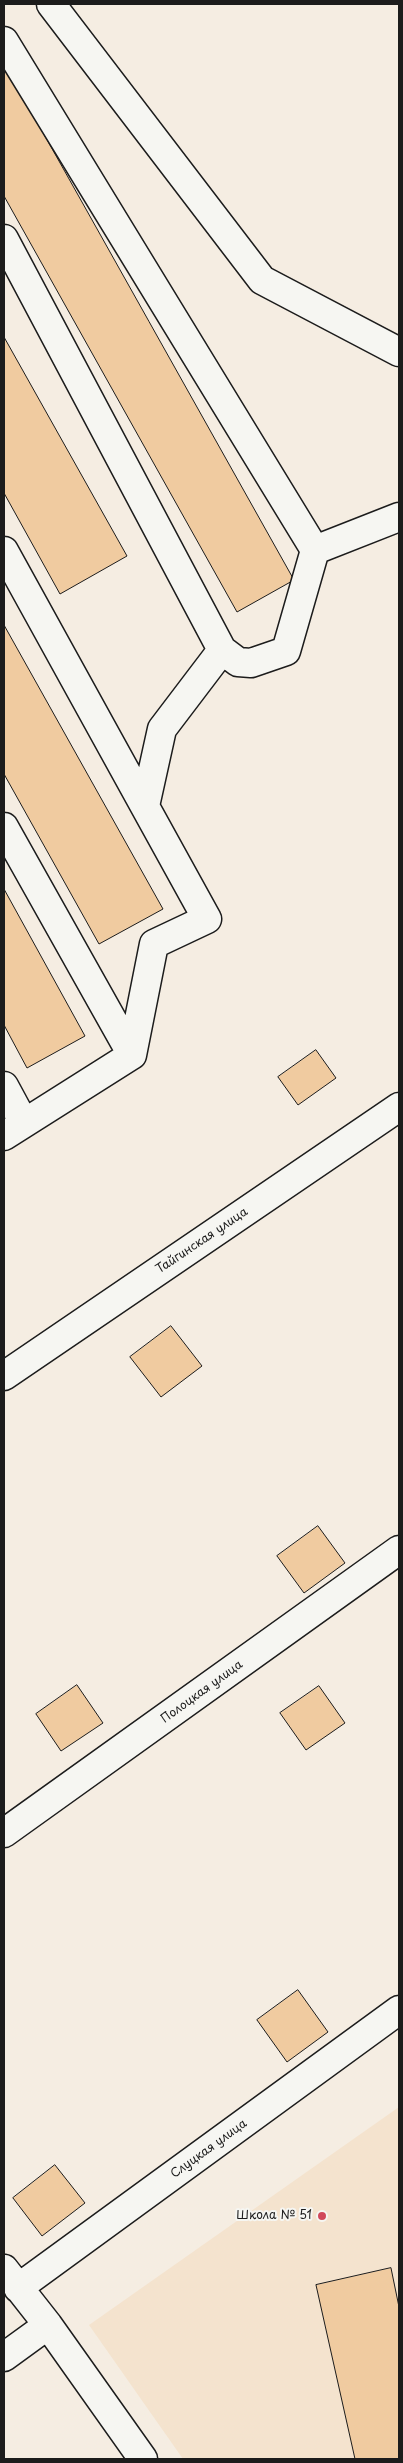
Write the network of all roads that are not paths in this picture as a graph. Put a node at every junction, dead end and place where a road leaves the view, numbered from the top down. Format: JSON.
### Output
{"nodes":[{"id":1,"x":51,"y":4,"type":"edge"},
{"id":2,"x":4,"y":41,"type":"edge"},
{"id":3,"x":4,"y":239,"type":"edge"},
{"id":4,"x":399,"y":352,"type":"edge"},
{"id":5,"x":399,"y":518,"type":"edge"},
{"id":6,"x":315,"y":550,"type":"junction"},
{"id":7,"x":4,"y":551,"type":"edge"},
{"id":8,"x":222,"y":650,"type":"junction"},
{"id":9,"x":145,"y":806,"type":"junction"},
{"id":10,"x":4,"y":827,"type":"edge"},
{"id":11,"x":132,"y":1055,"type":"junction"},
{"id":12,"x":4,"y":1086,"type":"edge"},
{"id":13,"x":399,"y":1107,"type":"edge"},
{"id":14,"x":14,"y":1130,"type":"edge"},
{"id":15,"x":4,"y":1376,"type":"edge"},
{"id":16,"x":399,"y":1550,"type":"edge"},
{"id":17,"x":4,"y":1833,"type":"edge"},
{"id":18,"x":399,"y":2010,"type":"edge"},
{"id":19,"x":11,"y":2278,"type":"edge"},
{"id":20,"x":48,"y":2325,"type":"junction"},
{"id":21,"x":4,"y":2357,"type":"edge"},
{"id":22,"x":143,"y":2459,"type":"edge"}],
"edges":[{"from":1,"to":4,"type":"street"},
{"from":2,"to":6,"type":"street"},
{"from":3,"to":8,"type":"street"},
{"from":5,"to":6,"type":"street"},
{"from":6,"to":8,"type":"street"},
{"from":7,"to":9,"type":"street"},
{"from":8,"to":9,"type":"street"},
{"from":9,"to":11,"type":"street"},
{"from":10,"to":11,"type":"street"},
{"from":11,"to":14,"type":"street"},
{"from":12,"to":14,"type":"street"},
{"from":13,"to":15,"type":"street","name":"Тайгинская улица"},
{"from":16,"to":17,"type":"street","name":"Полоцкая улица"},
{"from":18,"to":19,"type":"street","name":"Слуцкая улица"},
{"from":19,"to":20,"type":"street"},
{"from":20,"to":21,"type":"street"},
{"from":20,"to":22,"type":"street"}]}
